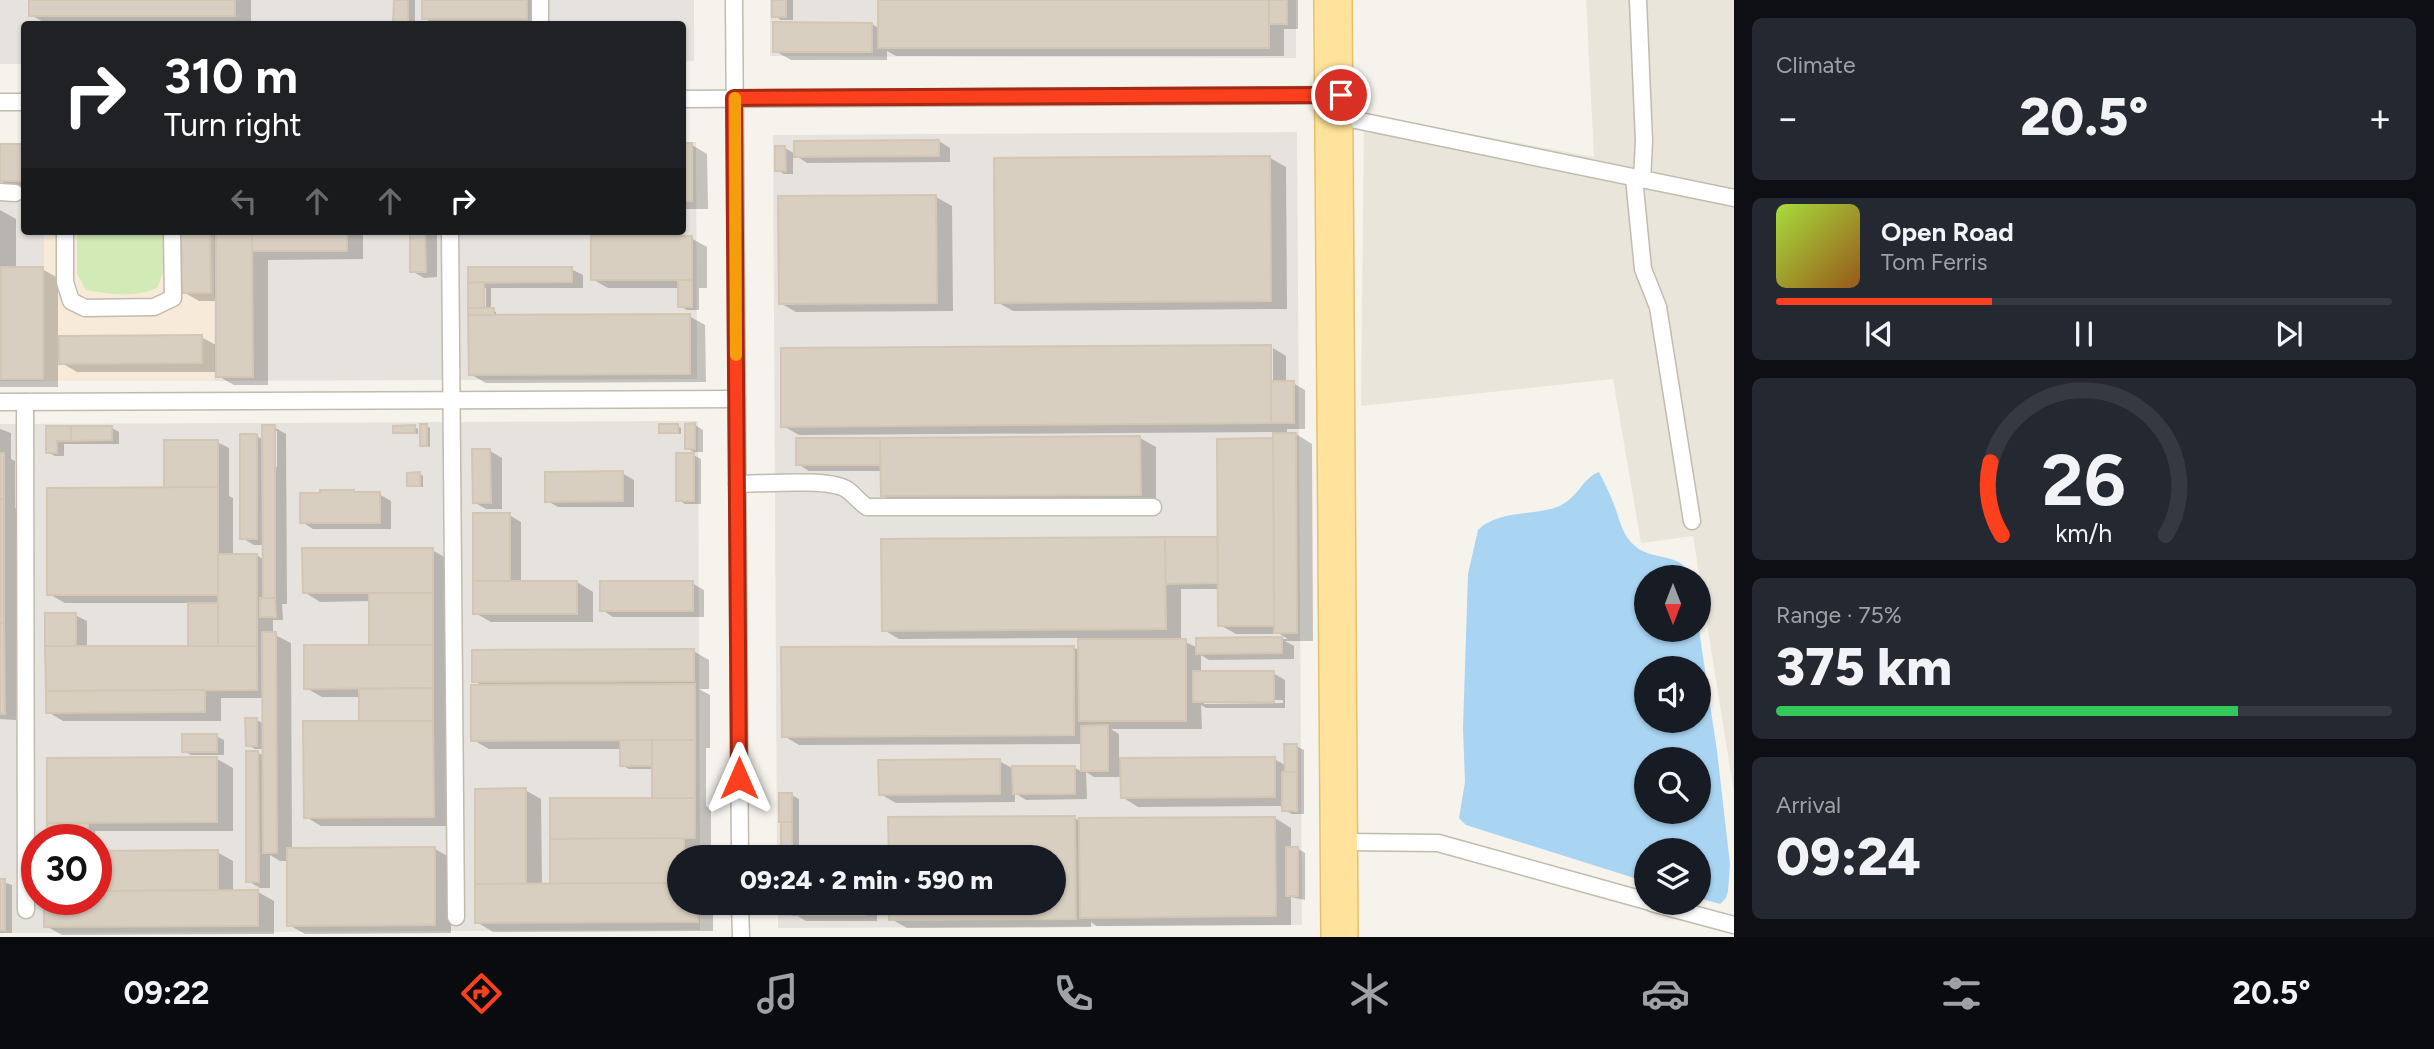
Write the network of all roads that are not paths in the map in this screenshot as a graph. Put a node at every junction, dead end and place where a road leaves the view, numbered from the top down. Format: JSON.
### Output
{"nodes":[{"id":1,"x":540,"y":0,"type":"edge"},
{"id":2,"x":734,"y":0,"type":"edge"},
{"id":3,"x":1325,"y":0,"type":"edge"},
{"id":4,"x":1340,"y":0,"type":"edge"},
{"id":5,"x":1638,"y":0,"type":"edge"},
{"id":6,"x":540,"y":21,"type":"edge"},
{"id":7,"x":1334,"y":95,"type":"junction"},
{"id":8,"x":734,"y":98,"type":"junction"},
{"id":9,"x":686,"y":99,"type":"edge"},
{"id":10,"x":0,"y":102,"type":"edge"},
{"id":11,"x":21,"y":102,"type":"edge"},
{"id":12,"x":1341,"y":117,"type":"junction"},
{"id":13,"x":1638,"y":179,"type":"junction"},
{"id":14,"x":1734,"y":198,"type":"edge"},
{"id":15,"x":65,"y":235,"type":"edge"},
{"id":16,"x":172,"y":235,"type":"edge"},
{"id":17,"x":450,"y":235,"type":"edge"},
{"id":18,"x":737,"y":399,"type":"junction"},
{"id":19,"x":451,"y":400,"type":"junction"},
{"id":20,"x":0,"y":402,"type":"edge"},
{"id":21,"x":25,"y":402,"type":"junction"},
{"id":22,"x":737,"y":484,"type":"junction"},
{"id":23,"x":1153,"y":507,"type":"dead end"},
{"id":24,"x":1692,"y":521,"type":"dead end"},
{"id":25,"x":26,"y":824,"type":"edge"},
{"id":26,"x":1346,"y":842,"type":"junction"},
{"id":27,"x":740,"y":845,"type":"edge"},
{"id":28,"x":1634,"y":897,"type":"edge"},
{"id":29,"x":740,"y":915,"type":"edge"},
{"id":30,"x":1697,"y":915,"type":"edge"},
{"id":31,"x":456,"y":917,"type":"dead end"},
{"id":32,"x":1734,"y":925,"type":"edge"},
{"id":33,"x":741,"y":937,"type":"edge"},
{"id":34,"x":1332,"y":937,"type":"edge"},
{"id":35,"x":1347,"y":937,"type":"edge"}],
"edges":[{"from":1,"to":6,"type":"street"},
{"from":2,"to":8,"type":"street"},
{"from":3,"to":7,"type":"main road"},
{"from":4,"to":7,"type":"main road"},
{"from":5,"to":13,"type":"street"},
{"from":7,"to":8,"type":"street"},
{"from":7,"to":12,"type":"main road"},
{"from":7,"to":34,"type":"main road"},
{"from":8,"to":9,"type":"street"},
{"from":8,"to":18,"type":"street"},
{"from":10,"to":11,"type":"street"},
{"from":12,"to":13,"type":"street"},
{"from":12,"to":26,"type":"main road"},
{"from":13,"to":14,"type":"street"},
{"from":13,"to":24,"type":"street"},
{"from":15,"to":16,"type":"street"},
{"from":17,"to":19,"type":"street"},
{"from":18,"to":19,"type":"street"},
{"from":18,"to":22,"type":"street"},
{"from":19,"to":21,"type":"street"},
{"from":19,"to":31,"type":"street"},
{"from":20,"to":21,"type":"street"},
{"from":21,"to":25,"type":"street"},
{"from":22,"to":23,"type":"street"},
{"from":22,"to":27,"type":"street"},
{"from":26,"to":28,"type":"street"},
{"from":26,"to":35,"type":"main road"},
{"from":29,"to":33,"type":"street"},
{"from":30,"to":32,"type":"street"}]}
